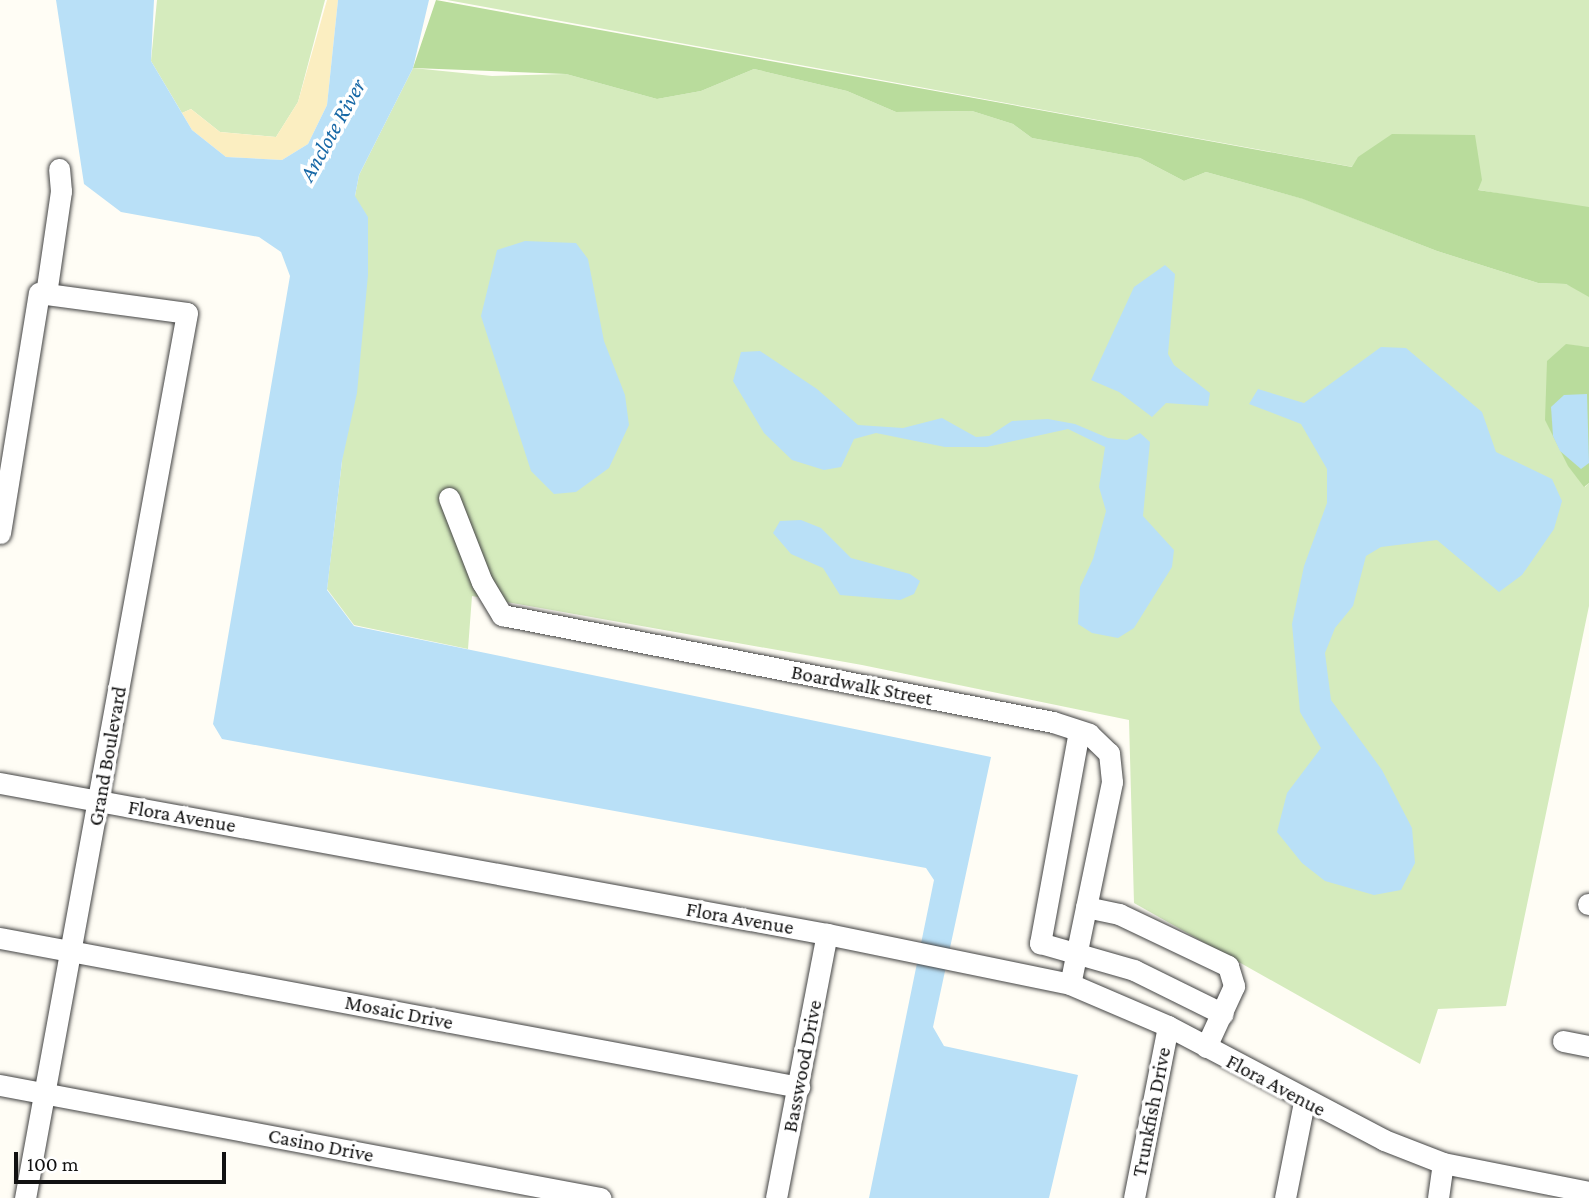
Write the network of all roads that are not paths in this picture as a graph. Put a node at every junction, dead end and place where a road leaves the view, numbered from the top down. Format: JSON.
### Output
{"nodes":[{"id":1,"x":59,"y":169,"type":"dead end"},
{"id":2,"x":42,"y":293,"type":"junction"},
{"id":3,"x":449,"y":498,"type":"dead end"},
{"id":4,"x":0,"y":533,"type":"edge"},
{"id":5,"x":1080,"y":731,"type":"junction"},
{"id":6,"x":0,"y":783,"type":"edge"},
{"id":7,"x":100,"y":800,"type":"junction"},
{"id":8,"x":1086,"y":907,"type":"junction"},
{"id":9,"x":827,"y":934,"type":"junction"},
{"id":10,"x":0,"y":938,"type":"edge"},
{"id":11,"x":69,"y":950,"type":"junction"},
{"id":12,"x":1076,"y":953,"type":"junction"},
{"id":13,"x":1070,"y":984,"type":"junction"},
{"id":14,"x":1223,"y":1014,"type":"junction"},
{"id":15,"x":1168,"y":1026,"type":"junction"},
{"id":16,"x":1563,"y":1041,"type":"dead end"},
{"id":17,"x":1589,"y":1046,"type":"edge"},
{"id":18,"x":1206,"y":1047,"type":"junction"},
{"id":19,"x":0,"y":1085,"type":"edge"},
{"id":20,"x":799,"y":1087,"type":"junction"},
{"id":21,"x":43,"y":1093,"type":"junction"},
{"id":22,"x":1304,"y":1102,"type":"junction"},
{"id":23,"x":1443,"y":1164,"type":"junction"},
{"id":24,"x":1589,"y":1192,"type":"edge"},
{"id":25,"x":25,"y":1198,"type":"edge"},
{"id":26,"x":600,"y":1198,"type":"edge"},
{"id":27,"x":776,"y":1198,"type":"edge"},
{"id":28,"x":1134,"y":1198,"type":"edge"},
{"id":29,"x":1285,"y":1198,"type":"edge"},
{"id":30,"x":1438,"y":1198,"type":"edge"}],
"edges":[{"from":1,"to":2,"type":"street"},
{"from":2,"to":4,"type":"street"},
{"from":2,"to":7,"type":"street","name":"Grand Boulevard"},
{"from":3,"to":5,"type":"street","name":"Boardwalk Street"},
{"from":5,"to":8,"type":"street","name":"Boardwalk Street"},
{"from":5,"to":12,"type":"street"},
{"from":6,"to":7,"type":"street","name":"Flora Avenue"},
{"from":7,"to":9,"type":"street","name":"Flora Avenue"},
{"from":7,"to":11,"type":"street","name":"Grand Boulevard"},
{"from":8,"to":12,"type":"street","name":"Boardwalk Street"},
{"from":8,"to":14,"type":"street"},
{"from":9,"to":13,"type":"street","name":"Flora Avenue"},
{"from":9,"to":20,"type":"street","name":"Basswood Drive"},
{"from":10,"to":11,"type":"street","name":"Mosaic Drive"},
{"from":11,"to":20,"type":"street","name":"Mosaic Drive"},
{"from":11,"to":21,"type":"street","name":"Grand Boulevard"},
{"from":12,"to":13,"type":"street","name":"Boardwalk Street"},
{"from":12,"to":14,"type":"street"},
{"from":13,"to":15,"type":"street","name":"Flora Avenue"},
{"from":14,"to":18,"type":"street"},
{"from":15,"to":18,"type":"street","name":"Flora Avenue"},
{"from":15,"to":28,"type":"street","name":"Trunkfish Drive"},
{"from":16,"to":17,"type":"street"},
{"from":18,"to":22,"type":"street","name":"Flora Avenue"},
{"from":19,"to":21,"type":"street","name":"Casino Drive"},
{"from":20,"to":27,"type":"street","name":"Basswood Drive"},
{"from":21,"to":25,"type":"street","name":"Grand Boulevard"},
{"from":21,"to":26,"type":"street","name":"Casino Drive"},
{"from":22,"to":23,"type":"street","name":"Flora Avenue"},
{"from":22,"to":29,"type":"street"},
{"from":23,"to":24,"type":"street","name":"Flora Avenue"},
{"from":23,"to":30,"type":"street"}]}
